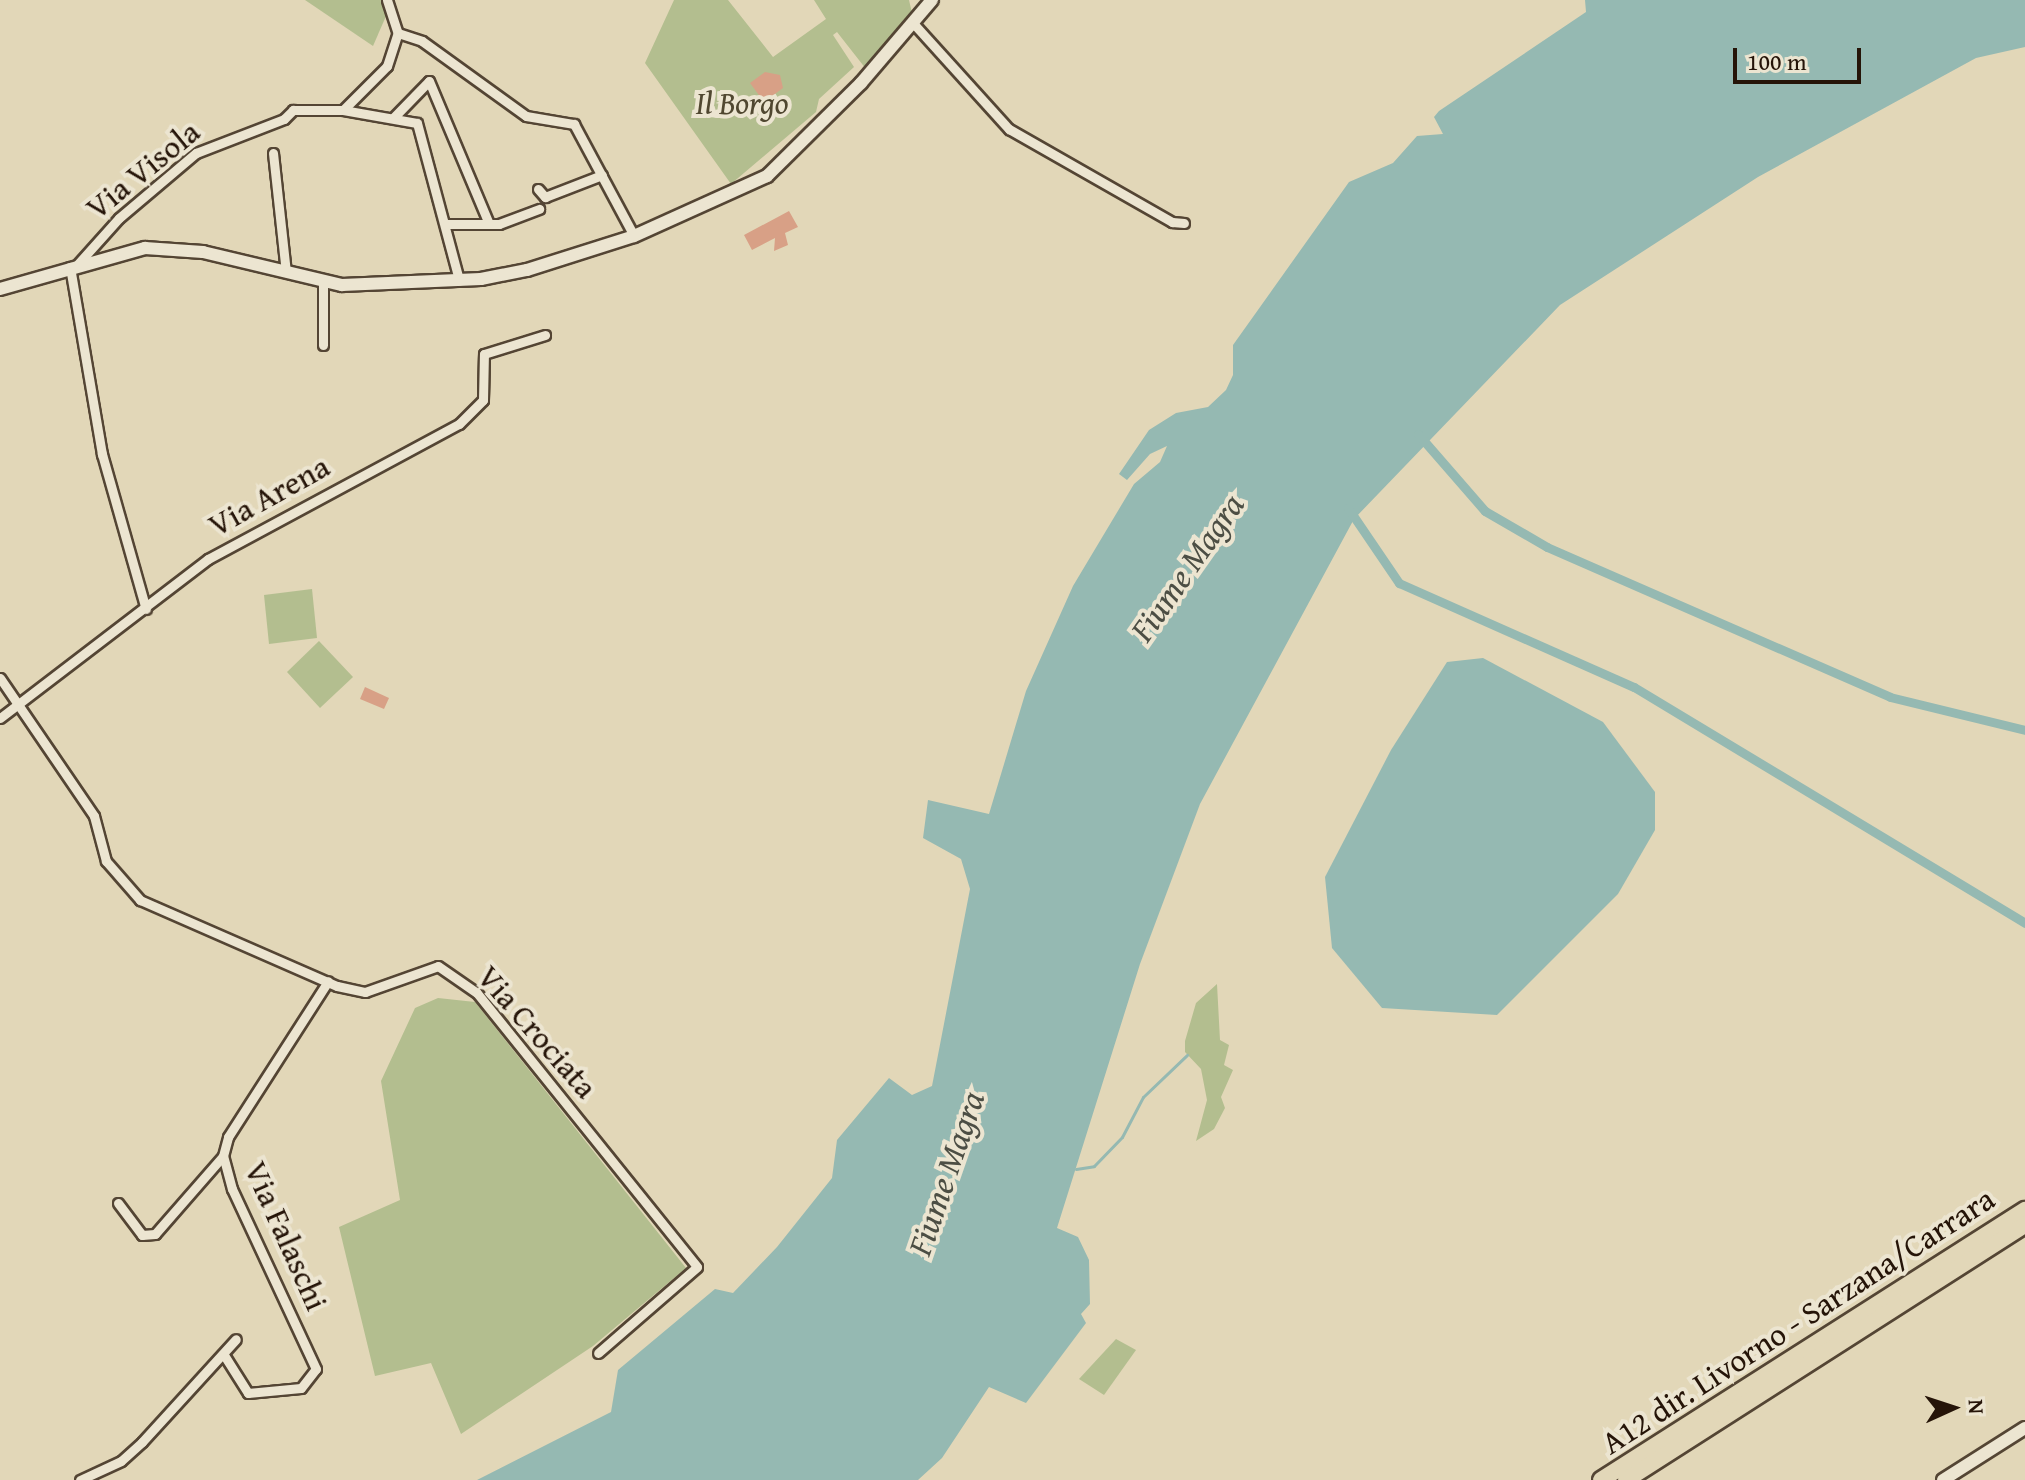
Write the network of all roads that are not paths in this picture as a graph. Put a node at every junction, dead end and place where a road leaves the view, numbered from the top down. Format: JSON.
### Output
{"nodes":[{"id":1,"x":387,"y":0,"type":"edge"},
{"id":2,"x":932,"y":0,"type":"edge"},
{"id":3,"x":914,"y":24,"type":"junction"},
{"id":4,"x":398,"y":33,"type":"junction"},
{"id":5,"x":343,"y":110,"type":"junction"},
{"id":6,"x":394,"y":117,"type":"junction"},
{"id":7,"x":273,"y":153,"type":"dead end"},
{"id":8,"x":602,"y":175,"type":"junction"},
{"id":9,"x":538,"y":189,"type":"dead end"},
{"id":10,"x":539,"y":209,"type":"dead end"},
{"id":11,"x":1184,"y":223,"type":"dead end"},
{"id":12,"x":446,"y":224,"type":"junction"},
{"id":13,"x":489,"y":224,"type":"junction"},
{"id":14,"x":634,"y":236,"type":"junction"},
{"id":15,"x":73,"y":266,"type":"junction"},
{"id":16,"x":286,"y":272,"type":"junction"},
{"id":17,"x":459,"y":280,"type":"junction"},
{"id":18,"x":323,"y":282,"type":"junction"},
{"id":19,"x":0,"y":289,"type":"edge"},
{"id":20,"x":545,"y":335,"type":"dead end"},
{"id":21,"x":323,"y":345,"type":"dead end"},
{"id":22,"x":146,"y":609,"type":"junction"},
{"id":23,"x":0,"y":678,"type":"edge"},
{"id":24,"x":21,"y":702,"type":"junction"},
{"id":25,"x":0,"y":718,"type":"edge"},
{"id":26,"x":328,"y":981,"type":"junction"},
{"id":27,"x":223,"y":1156,"type":"junction"},
{"id":28,"x":118,"y":1203,"type":"dead end"},
{"id":29,"x":2025,"y":1210,"type":"edge"},
{"id":30,"x":2025,"y":1225,"type":"edge"},
{"id":31,"x":236,"y":1339,"type":"dead end"},
{"id":32,"x":598,"y":1353,"type":"dead end"},
{"id":33,"x":224,"y":1355,"type":"junction"},
{"id":34,"x":2025,"y":1428,"type":"edge"},
{"id":35,"x":80,"y":1480,"type":"edge"},
{"id":36,"x":1601,"y":1480,"type":"edge"},
{"id":37,"x":1626,"y":1480,"type":"edge"},
{"id":38,"x":1943,"y":1480,"type":"edge"}],
"edges":[{"from":1,"to":4,"type":"street"},
{"from":2,"to":3,"type":"main road"},
{"from":3,"to":11,"type":"street"},
{"from":3,"to":14,"type":"main road"},
{"from":4,"to":5,"type":"street"},
{"from":4,"to":8,"type":"street"},
{"from":5,"to":6,"type":"street","name":"Via Visola"},
{"from":5,"to":15,"type":"street","name":"Via Visola"},
{"from":6,"to":12,"type":"street","name":"Via Visola"},
{"from":6,"to":13,"type":"street"},
{"from":7,"to":16,"type":"street"},
{"from":8,"to":9,"type":"street"},
{"from":8,"to":14,"type":"street"},
{"from":10,"to":13,"type":"street"},
{"from":12,"to":13,"type":"street"},
{"from":12,"to":17,"type":"street","name":"Via Visola"},
{"from":14,"to":17,"type":"main road"},
{"from":15,"to":16,"type":"main road"},
{"from":15,"to":19,"type":"main road"},
{"from":15,"to":22,"type":"street"},
{"from":16,"to":18,"type":"main road"},
{"from":17,"to":18,"type":"main road"},
{"from":18,"to":21,"type":"street"},
{"from":20,"to":22,"type":"street","name":"Via Arena"},
{"from":22,"to":24,"type":"street","name":"Via Arena"},
{"from":23,"to":24,"type":"street","name":"Via Crociata"},
{"from":24,"to":25,"type":"street","name":"Via Arena"},
{"from":24,"to":26,"type":"street","name":"Via Crociata"},
{"from":26,"to":27,"type":"street","name":"Via Falaschi"},
{"from":26,"to":32,"type":"street","name":"Via Crociata"},
{"from":27,"to":28,"type":"street"},
{"from":27,"to":33,"type":"street","name":"Via Falaschi"},
{"from":29,"to":36,"type":"highway","name":"A12 dir. Livorno - Sarzana/Carrara"},
{"from":30,"to":37,"type":"highway"},
{"from":31,"to":33,"type":"street"},
{"from":33,"to":35,"type":"street"},
{"from":34,"to":38,"type":"main road"}]}
